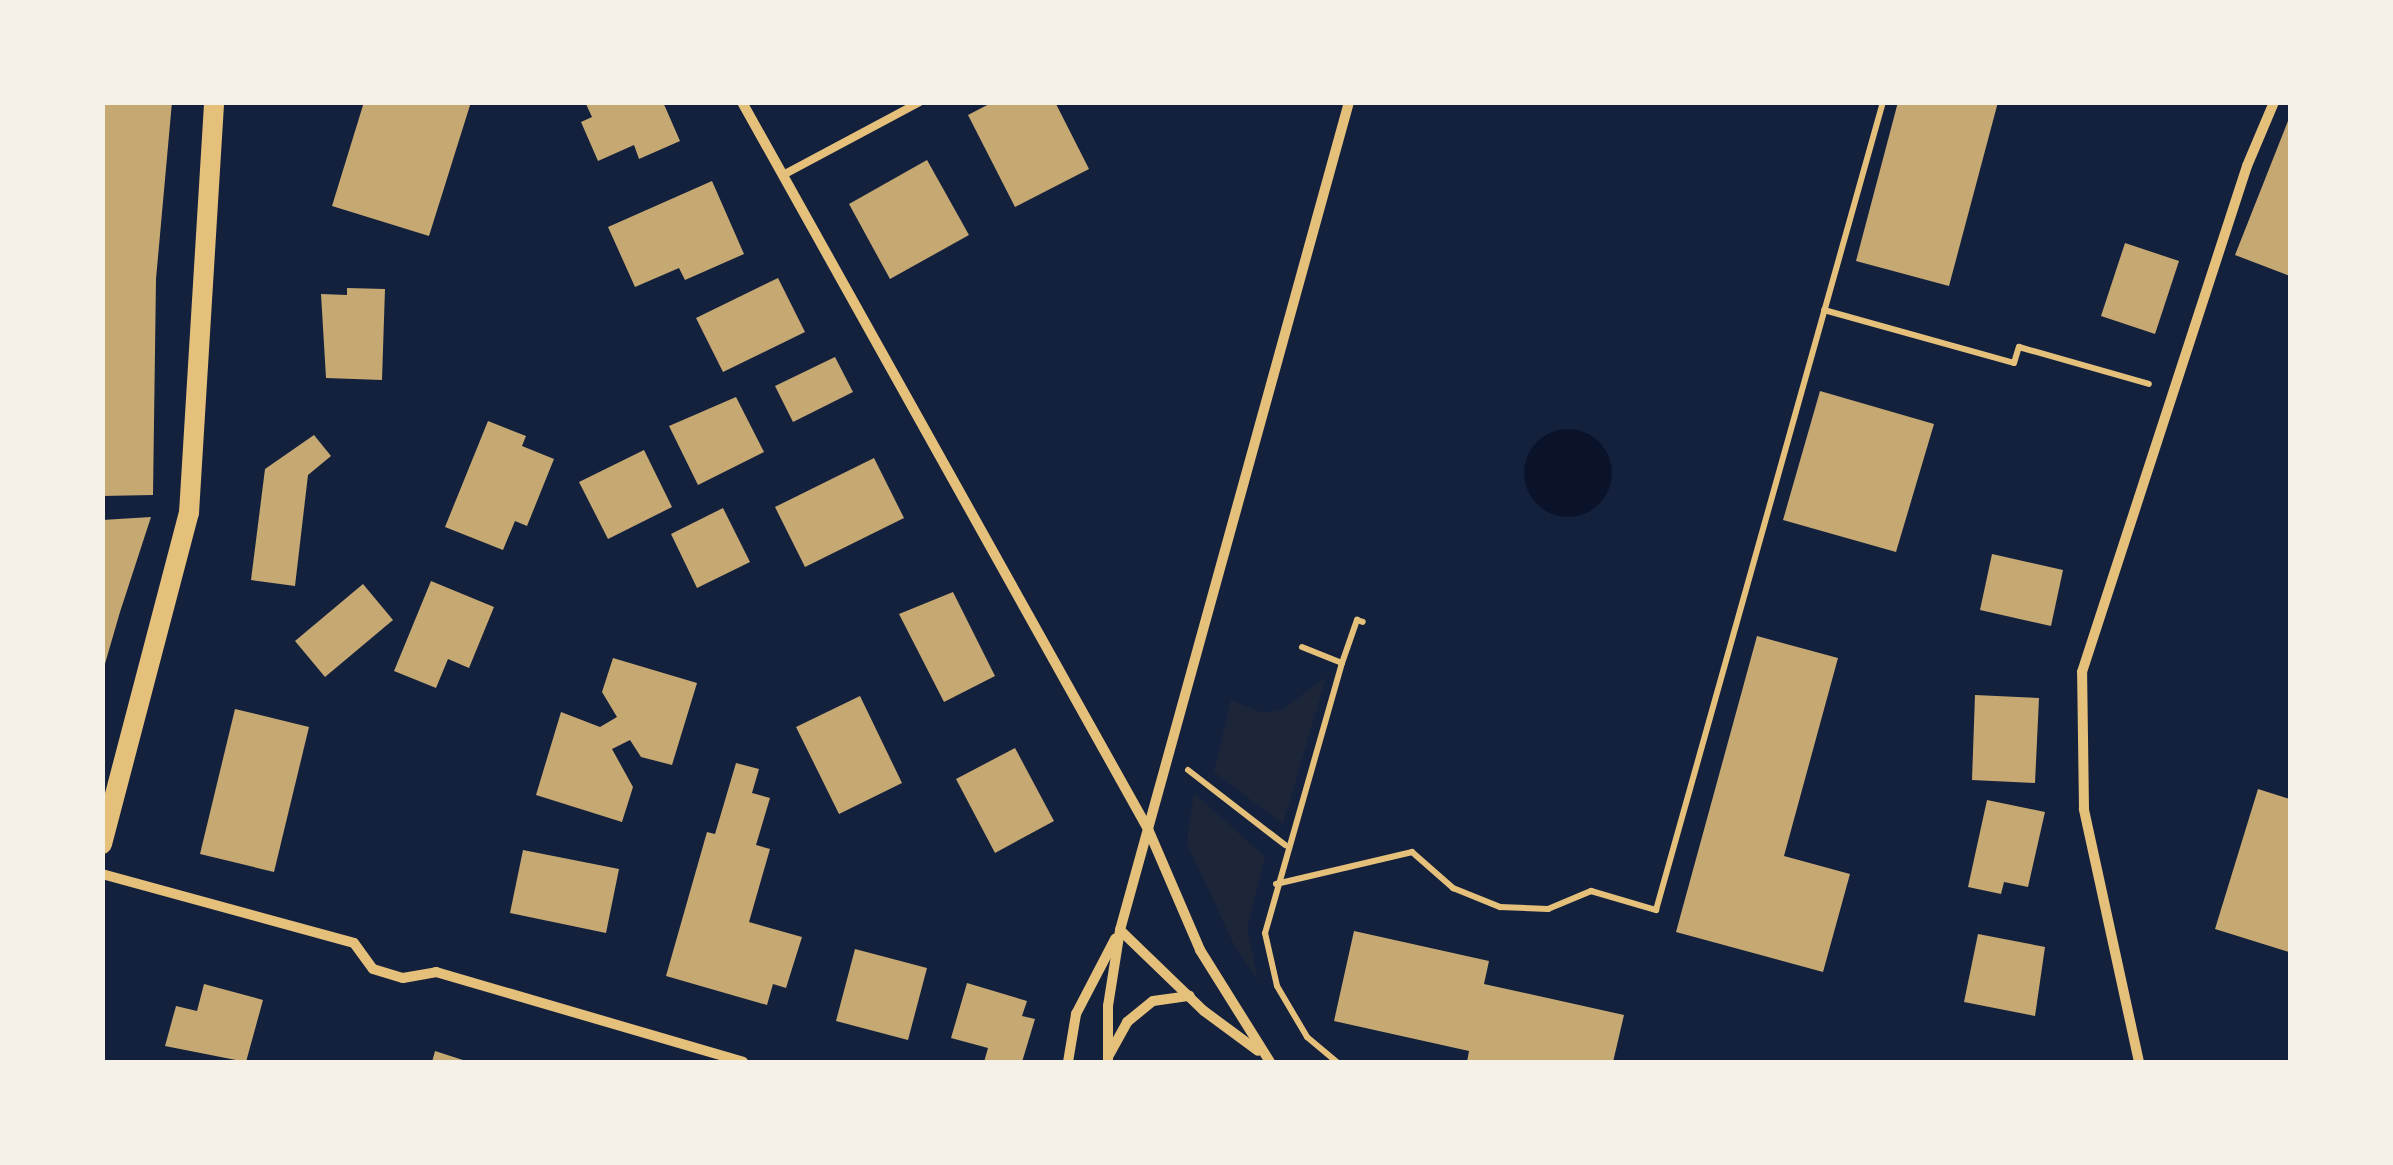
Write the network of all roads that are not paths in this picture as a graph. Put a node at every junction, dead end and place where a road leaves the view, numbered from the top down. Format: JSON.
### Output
{"nodes":[{"id":1,"x":214,"y":102,"type":"edge"},
{"id":2,"x":742,"y":102,"type":"edge"},
{"id":3,"x":920,"y":102,"type":"edge"},
{"id":4,"x":1349,"y":102,"type":"edge"},
{"id":5,"x":2274,"y":102,"type":"edge"},
{"id":6,"x":783,"y":175,"type":"junction"},
{"id":7,"x":1148,"y":829,"type":"junction"},
{"id":8,"x":102,"y":844,"type":"edge"},
{"id":9,"x":102,"y":874,"type":"edge"},
{"id":10,"x":1120,"y":930,"type":"junction"},
{"id":11,"x":1190,"y":996,"type":"junction"},
{"id":12,"x":1266,"y":1058,"type":"edge"},
{"id":13,"x":1108,"y":1059,"type":"edge"},
{"id":14,"x":744,"y":1062,"type":"edge"},
{"id":15,"x":1068,"y":1062,"type":"edge"},
{"id":16,"x":2139,"y":1062,"type":"edge"}],
"edges":[{"from":1,"to":8,"type":"main road"},
{"from":2,"to":6,"type":"street"},
{"from":3,"to":6,"type":"lane"},
{"from":4,"to":7,"type":"street"},
{"from":5,"to":16,"type":"street"},
{"from":6,"to":7,"type":"street"},
{"from":7,"to":10,"type":"street"},
{"from":7,"to":12,"type":"street"},
{"from":9,"to":14,"type":"street"},
{"from":10,"to":11,"type":"street"},
{"from":10,"to":13,"type":"street"},
{"from":10,"to":15,"type":"street"},
{"from":11,"to":12,"type":"street"},
{"from":11,"to":13,"type":"street"}]}
